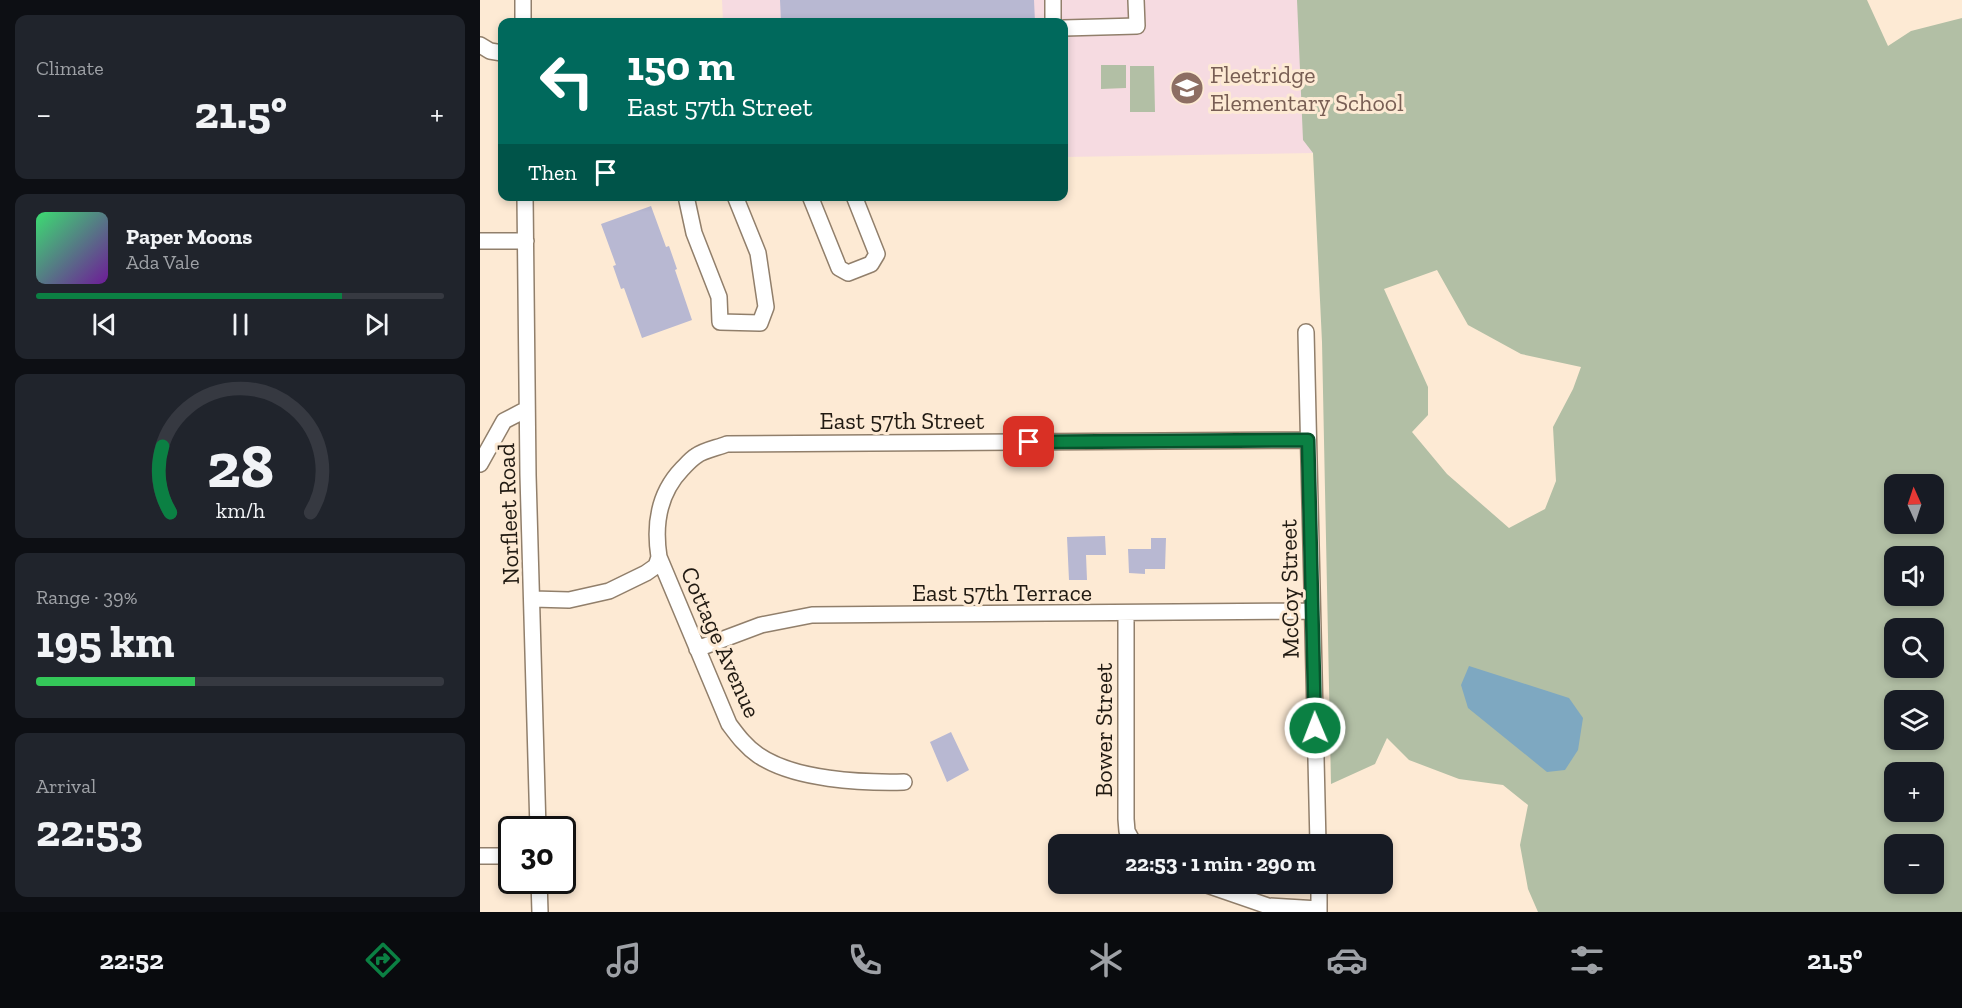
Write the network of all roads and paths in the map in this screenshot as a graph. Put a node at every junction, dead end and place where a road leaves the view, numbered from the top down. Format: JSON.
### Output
{"nodes":[{"id":1,"x":523,"y":0,"type":"edge"},
{"id":2,"x":1053,"y":0,"type":"edge"},
{"id":3,"x":1137,"y":0,"type":"edge"},
{"id":4,"x":523,"y":18,"type":"edge"},
{"id":5,"x":1053,"y":18,"type":"edge"},
{"id":6,"x":1068,"y":28,"type":"edge"},
{"id":7,"x":480,"y":45,"type":"edge"},
{"id":8,"x":498,"y":52,"type":"edge"},
{"id":9,"x":525,"y":201,"type":"edge"},
{"id":10,"x":687,"y":201,"type":"edge"},
{"id":11,"x":737,"y":201,"type":"edge"},
{"id":12,"x":812,"y":201,"type":"edge"},
{"id":13,"x":856,"y":201,"type":"edge"},
{"id":14,"x":480,"y":241,"type":"edge"},
{"id":15,"x":525,"y":241,"type":"junction"},
{"id":16,"x":1306,"y":332,"type":"dead end"},
{"id":17,"x":527,"y":409,"type":"junction"},
{"id":18,"x":1308,"y":440,"type":"junction"},
{"id":19,"x":713,"y":449,"type":"joint"},
{"id":20,"x":480,"y":464,"type":"edge"},
{"id":21,"x":659,"y":557,"type":"junction"},
{"id":22,"x":533,"y":599,"type":"junction"},
{"id":23,"x":1312,"y":612,"type":"junction"},
{"id":24,"x":1126,"y":614,"type":"junction"},
{"id":25,"x":698,"y":649,"type":"junction"},
{"id":26,"x":904,"y":782,"type":"dead end"},
{"id":27,"x":538,"y":816,"type":"edge"},
{"id":28,"x":1129,"y":834,"type":"edge"},
{"id":29,"x":1318,"y":834,"type":"edge"},
{"id":30,"x":480,"y":856,"type":"edge"},
{"id":31,"x":498,"y":856,"type":"edge"},
{"id":32,"x":539,"y":894,"type":"edge"},
{"id":33,"x":1233,"y":894,"type":"edge"},
{"id":34,"x":1319,"y":894,"type":"edge"},
{"id":35,"x":1319,"y":910,"type":"edge"},
{"id":36,"x":540,"y":912,"type":"edge"}],
"edges":[{"from":1,"to":4,"type":"street"},
{"from":2,"to":5,"type":"street"},
{"from":3,"to":6,"type":"street"},
{"from":7,"to":8,"type":"street"},
{"from":9,"to":15,"type":"street","name":"Norfleet Road"},
{"from":10,"to":11,"type":"street"},
{"from":12,"to":13,"type":"street"},
{"from":14,"to":15,"type":"street"},
{"from":15,"to":17,"type":"street","name":"Norfleet Road"},
{"from":16,"to":18,"type":"street","name":"McCoy Street"},
{"from":17,"to":20,"type":"street"},
{"from":17,"to":22,"type":"street","name":"Norfleet Road"},
{"from":18,"to":19,"type":"street","name":"East 57th Street"},
{"from":18,"to":23,"type":"street","name":"McCoy Street"},
{"from":19,"to":21,"type":"street","name":"Cottage Avenue"},
{"from":21,"to":22,"type":"street"},
{"from":21,"to":25,"type":"street","name":"Cottage Avenue"},
{"from":22,"to":27,"type":"street","name":"Norfleet Road"},
{"from":23,"to":24,"type":"street","name":"East 57th Terrace"},
{"from":23,"to":29,"type":"street","name":"McCoy Street"},
{"from":24,"to":25,"type":"street","name":"East 57th Terrace"},
{"from":24,"to":28,"type":"street","name":"Bower Street"},
{"from":25,"to":26,"type":"street","name":"Cottage Avenue"},
{"from":30,"to":31,"type":"street"},
{"from":32,"to":36,"type":"street"},
{"from":33,"to":35,"type":"street"},
{"from":34,"to":35,"type":"street"}]}
